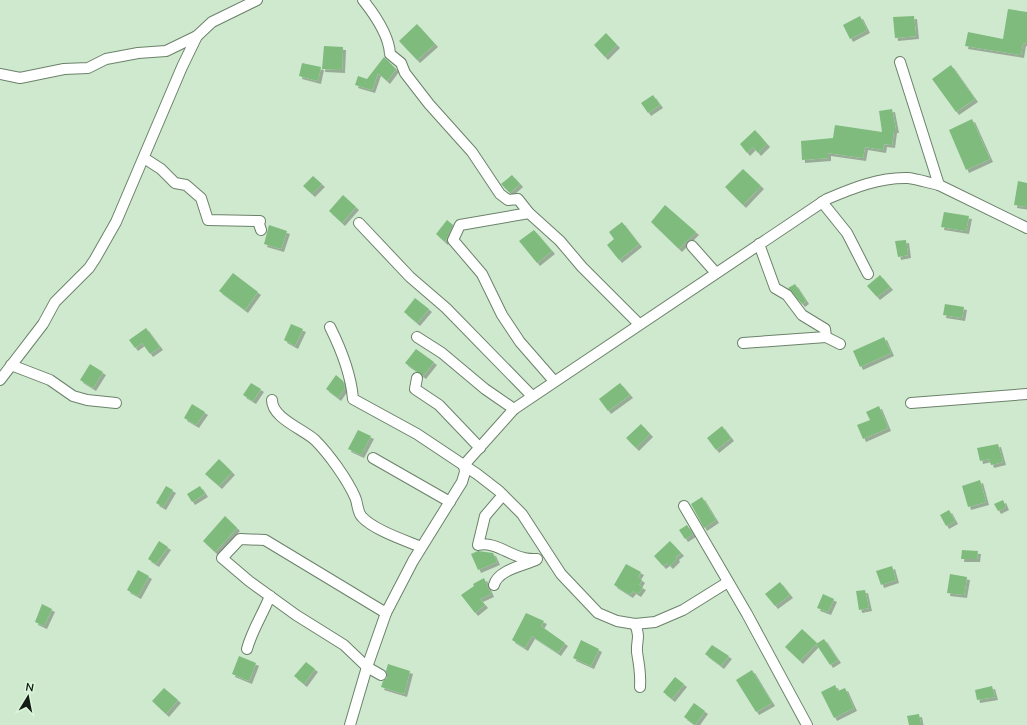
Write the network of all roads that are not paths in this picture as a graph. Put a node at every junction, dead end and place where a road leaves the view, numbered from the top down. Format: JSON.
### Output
{"nodes":[{"id":1,"x":256,"y":0,"type":"edge"},
{"id":2,"x":363,"y":0,"type":"edge"},
{"id":3,"x":197,"y":36,"type":"junction"},
{"id":4,"x":900,"y":62,"type":"dead end"},
{"id":5,"x":0,"y":74,"type":"edge"},
{"id":6,"x":144,"y":158,"type":"junction"},
{"id":7,"x":939,"y":185,"type":"junction"},
{"id":8,"x":822,"y":202,"type":"junction"},
{"id":9,"x":529,"y":213,"type":"junction"},
{"id":10,"x":359,"y":223,"type":"dead end"},
{"id":11,"x":1027,"y":228,"type":"edge"},
{"id":12,"x":261,"y":230,"type":"dead end"},
{"id":13,"x":759,"y":244,"type":"junction"},
{"id":14,"x":692,"y":246,"type":"dead end"},
{"id":15,"x":716,"y":273,"type":"junction"},
{"id":16,"x":868,"y":274,"type":"dead end"},
{"id":17,"x":640,"y":324,"type":"junction"},
{"id":18,"x":330,"y":327,"type":"dead end"},
{"id":19,"x":417,"y":337,"type":"dead end"},
{"id":20,"x":826,"y":337,"type":"junction"},
{"id":21,"x":744,"y":343,"type":"dead end"},
{"id":22,"x":840,"y":344,"type":"dead end"},
{"id":23,"x":4,"y":371,"type":"edge"},
{"id":24,"x":417,"y":378,"type":"dead end"},
{"id":25,"x":554,"y":381,"type":"junction"},
{"id":26,"x":1027,"y":394,"type":"edge"},
{"id":27,"x":532,"y":396,"type":"junction"},
{"id":28,"x":272,"y":400,"type":"dead end"},
{"id":29,"x":116,"y":403,"type":"dead end"},
{"id":30,"x":911,"y":403,"type":"dead end"},
{"id":31,"x":514,"y":409,"type":"junction"},
{"id":32,"x":480,"y":448,"type":"junction"},
{"id":33,"x":373,"y":458,"type":"dead end"},
{"id":34,"x":464,"y":465,"type":"junction"},
{"id":35,"x":503,"y":495,"type":"junction"},
{"id":36,"x":450,"y":502,"type":"junction"},
{"id":37,"x":684,"y":506,"type":"dead end"},
{"id":38,"x":421,"y":547,"type":"junction"},
{"id":39,"x":544,"y":549,"type":"junction"},
{"id":40,"x":537,"y":559,"type":"junction"},
{"id":41,"x":728,"y":582,"type":"junction"},
{"id":42,"x":494,"y":585,"type":"dead end"},
{"id":43,"x":270,"y":596,"type":"junction"},
{"id":44,"x":386,"y":613,"type":"junction"},
{"id":45,"x":635,"y":624,"type":"junction"},
{"id":46,"x":247,"y":649,"type":"dead end"},
{"id":47,"x":367,"y":667,"type":"junction"},
{"id":48,"x":381,"y":675,"type":"dead end"},
{"id":49,"x":640,"y":687,"type":"dead end"},
{"id":50,"x":350,"y":725,"type":"edge"},
{"id":51,"x":807,"y":725,"type":"edge"}],
"edges":[{"from":1,"to":3,"type":"street"},
{"from":2,"to":9,"type":"street"},
{"from":3,"to":5,"type":"street"},
{"from":3,"to":6,"type":"street"},
{"from":4,"to":7,"type":"street"},
{"from":6,"to":12,"type":"street"},
{"from":6,"to":23,"type":"street"},
{"from":7,"to":8,"type":"street"},
{"from":7,"to":11,"type":"street"},
{"from":8,"to":13,"type":"street"},
{"from":8,"to":16,"type":"street"},
{"from":9,"to":17,"type":"street"},
{"from":9,"to":25,"type":"street"},
{"from":10,"to":27,"type":"street"},
{"from":13,"to":15,"type":"street"},
{"from":13,"to":20,"type":"street"},
{"from":14,"to":15,"type":"street"},
{"from":15,"to":17,"type":"street"},
{"from":17,"to":25,"type":"street"},
{"from":18,"to":34,"type":"street"},
{"from":19,"to":31,"type":"street"},
{"from":20,"to":21,"type":"street"},
{"from":20,"to":22,"type":"street"},
{"from":23,"to":29,"type":"street"},
{"from":24,"to":32,"type":"street"},
{"from":25,"to":27,"type":"street"},
{"from":26,"to":30,"type":"street"},
{"from":27,"to":31,"type":"street"},
{"from":28,"to":38,"type":"street"},
{"from":31,"to":32,"type":"street"},
{"from":32,"to":34,"type":"street"},
{"from":33,"to":36,"type":"street"},
{"from":34,"to":35,"type":"street"},
{"from":34,"to":36,"type":"street"},
{"from":35,"to":39,"type":"street"},
{"from":35,"to":40,"type":"street"},
{"from":36,"to":38,"type":"street"},
{"from":37,"to":41,"type":"street"},
{"from":38,"to":44,"type":"street"},
{"from":39,"to":40,"type":"street"},
{"from":39,"to":45,"type":"street"},
{"from":40,"to":42,"type":"street"},
{"from":41,"to":45,"type":"street"},
{"from":41,"to":51,"type":"street"},
{"from":43,"to":44,"type":"street"},
{"from":43,"to":46,"type":"street"},
{"from":43,"to":47,"type":"street"},
{"from":44,"to":47,"type":"street"},
{"from":45,"to":49,"type":"street"},
{"from":47,"to":48,"type":"street"},
{"from":47,"to":50,"type":"street"}]}
